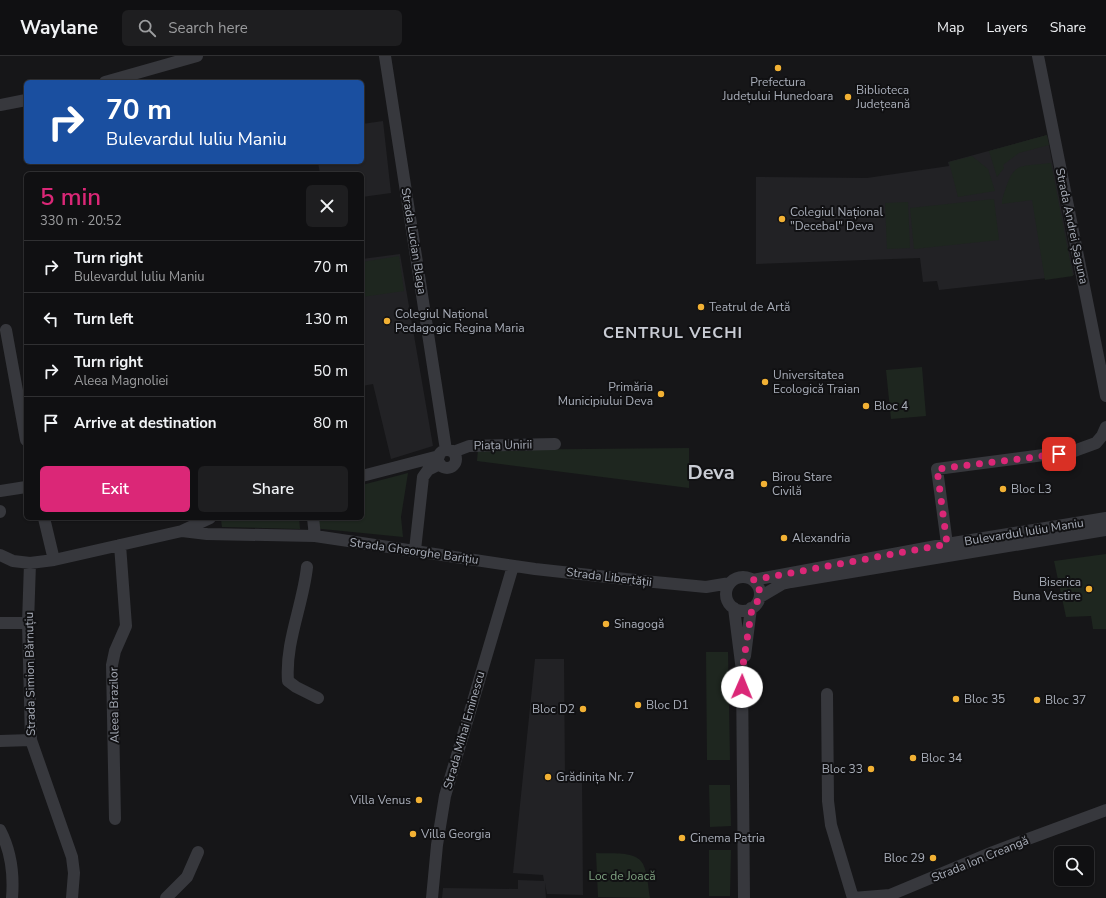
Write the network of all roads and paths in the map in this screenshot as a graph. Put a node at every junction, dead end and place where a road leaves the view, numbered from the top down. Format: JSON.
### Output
{"nodes":[{"id":1,"x":197,"y":56,"type":"edge"},
{"id":2,"x":385,"y":56,"type":"edge"},
{"id":3,"x":1038,"y":56,"type":"edge"},
{"id":4,"x":112,"y":80,"type":"edge"},
{"id":5,"x":24,"y":100,"type":"edge"},
{"id":6,"x":0,"y":105,"type":"edge"},
{"id":7,"x":6,"y":330,"type":"dead end"},
{"id":8,"x":1106,"y":396,"type":"edge"},
{"id":9,"x":1106,"y":428,"type":"edge"},
{"id":10,"x":24,"y":429,"type":"edge"},
{"id":11,"x":555,"y":444,"type":"dead end"},
{"id":12,"x":444,"y":456,"type":"junction"},
{"id":13,"x":364,"y":476,"type":"edge"},
{"id":14,"x":24,"y":487,"type":"edge"},
{"id":15,"x":0,"y":491,"type":"edge"},
{"id":16,"x":1106,"y":518,"type":"edge"},
{"id":17,"x":44,"y":520,"type":"edge"},
{"id":18,"x":206,"y":520,"type":"edge"},
{"id":19,"x":313,"y":520,"type":"edge"},
{"id":20,"x":1106,"y":530,"type":"edge"},
{"id":21,"x":182,"y":531,"type":"junction"},
{"id":22,"x":315,"y":536,"type":"junction"},
{"id":23,"x":947,"y":544,"type":"junction"},
{"id":24,"x":120,"y":545,"type":"junction"},
{"id":25,"x":415,"y":550,"type":"junction"},
{"id":26,"x":0,"y":555,"type":"edge"},
{"id":27,"x":54,"y":560,"type":"junction"},
{"id":28,"x":30,"y":563,"type":"junction"},
{"id":29,"x":513,"y":566,"type":"junction"},
{"id":30,"x":307,"y":567,"type":"dead end"},
{"id":31,"x":753,"y":580,"type":"junction"},
{"id":32,"x":730,"y":583,"type":"junction"},
{"id":33,"x":706,"y":587,"type":"junction"},
{"id":34,"x":727,"y":597,"type":"junction"},
{"id":35,"x":760,"y":598,"type":"junction"},
{"id":36,"x":734,"y":608,"type":"junction"},
{"id":37,"x":752,"y":608,"type":"junction"},
{"id":38,"x":0,"y":623,"type":"edge"},
{"id":39,"x":28,"y":623,"type":"junction"},
{"id":40,"x":742,"y":671,"type":"junction"},
{"id":41,"x":827,"y":694,"type":"dead end"},
{"id":42,"x":318,"y":698,"type":"dead end"},
{"id":43,"x":31,"y":740,"type":"junction"},
{"id":44,"x":0,"y":741,"type":"edge"},
{"id":45,"x":1106,"y":810,"type":"edge"},
{"id":46,"x":115,"y":819,"type":"dead end"},
{"id":47,"x":0,"y":830,"type":"edge"},
{"id":48,"x":198,"y":852,"type":"dead end"},
{"id":49,"x":888,"y":897,"type":"edge"},
{"id":50,"x":12,"y":898,"type":"edge"},
{"id":51,"x":72,"y":898,"type":"edge"},
{"id":52,"x":166,"y":898,"type":"edge"},
{"id":53,"x":432,"y":898,"type":"edge"},
{"id":54,"x":744,"y":898,"type":"edge"},
{"id":55,"x":853,"y":898,"type":"edge"}],
"edges":[{"from":1,"to":4,"type":"street"},
{"from":2,"to":12,"type":"street","name":"Strada Lucian Blaga"},
{"from":3,"to":8,"type":"street","name":"Strada Andrei Șaguna"},
{"from":5,"to":6,"type":"street"},
{"from":7,"to":10,"type":"street"},
{"from":9,"to":23,"type":"street"},
{"from":11,"to":12,"type":"street","name":"Piața Unirii"},
{"from":12,"to":13,"type":"street"},
{"from":12,"to":25,"type":"street"},
{"from":14,"to":15,"type":"street"},
{"from":16,"to":23,"type":"street","name":"Bulevardul Iuliu Maniu"},
{"from":17,"to":27,"type":"street"},
{"from":18,"to":21,"type":"street","name":"Strada Gheorghe Barițiu"},
{"from":19,"to":22,"type":"street"},
{"from":20,"to":35,"type":"street","name":"Bulevardul Iuliu Maniu"},
{"from":21,"to":22,"type":"street","name":"Strada Gheorghe Barițiu"},
{"from":21,"to":24,"type":"street","name":"Strada Gheorghe Barițiu"},
{"from":22,"to":25,"type":"street","name":"Strada Gheorghe Barițiu"},
{"from":23,"to":31,"type":"street","name":"Bulevardul Iuliu Maniu"},
{"from":24,"to":27,"type":"street","name":"Strada Gheorghe Barițiu"},
{"from":24,"to":46,"type":"street","name":"Aleea Brazilor"},
{"from":25,"to":29,"type":"street","name":"Strada Gheorghe Barițiu"},
{"from":26,"to":28,"type":"street","name":"Strada Gheorghe Barițiu"},
{"from":27,"to":28,"type":"street","name":"Strada Gheorghe Barițiu"},
{"from":28,"to":39,"type":"street","name":"Strada Simion Bărnuțiu"},
{"from":29,"to":33,"type":"street","name":"Strada Libertății"},
{"from":29,"to":53,"type":"street","name":"Strada Mihai Eminescu"},
{"from":30,"to":42,"type":"street"},
{"from":31,"to":32,"type":"street"},
{"from":31,"to":35,"type":"street"},
{"from":32,"to":33,"type":"street","name":"Strada Libertății"},
{"from":32,"to":34,"type":"street"},
{"from":33,"to":34,"type":"street","name":"Strada Libertății"},
{"from":34,"to":36,"type":"street"},
{"from":35,"to":37,"type":"street"},
{"from":36,"to":37,"type":"street"},
{"from":36,"to":40,"type":"street"},
{"from":37,"to":40,"type":"street"},
{"from":38,"to":39,"type":"street"},
{"from":39,"to":43,"type":"street","name":"Strada Simion Bărnuțiu"},
{"from":40,"to":54,"type":"street"},
{"from":41,"to":55,"type":"street"},
{"from":43,"to":44,"type":"street"},
{"from":43,"to":51,"type":"street","name":"Strada Simion Bărnuțiu"},
{"from":45,"to":49,"type":"street","name":"Strada Ion Creangă"},
{"from":47,"to":50,"type":"street"},
{"from":48,"to":52,"type":"street"},
{"from":49,"to":55,"type":"street","name":"Strada Ion Creangă"}]}
